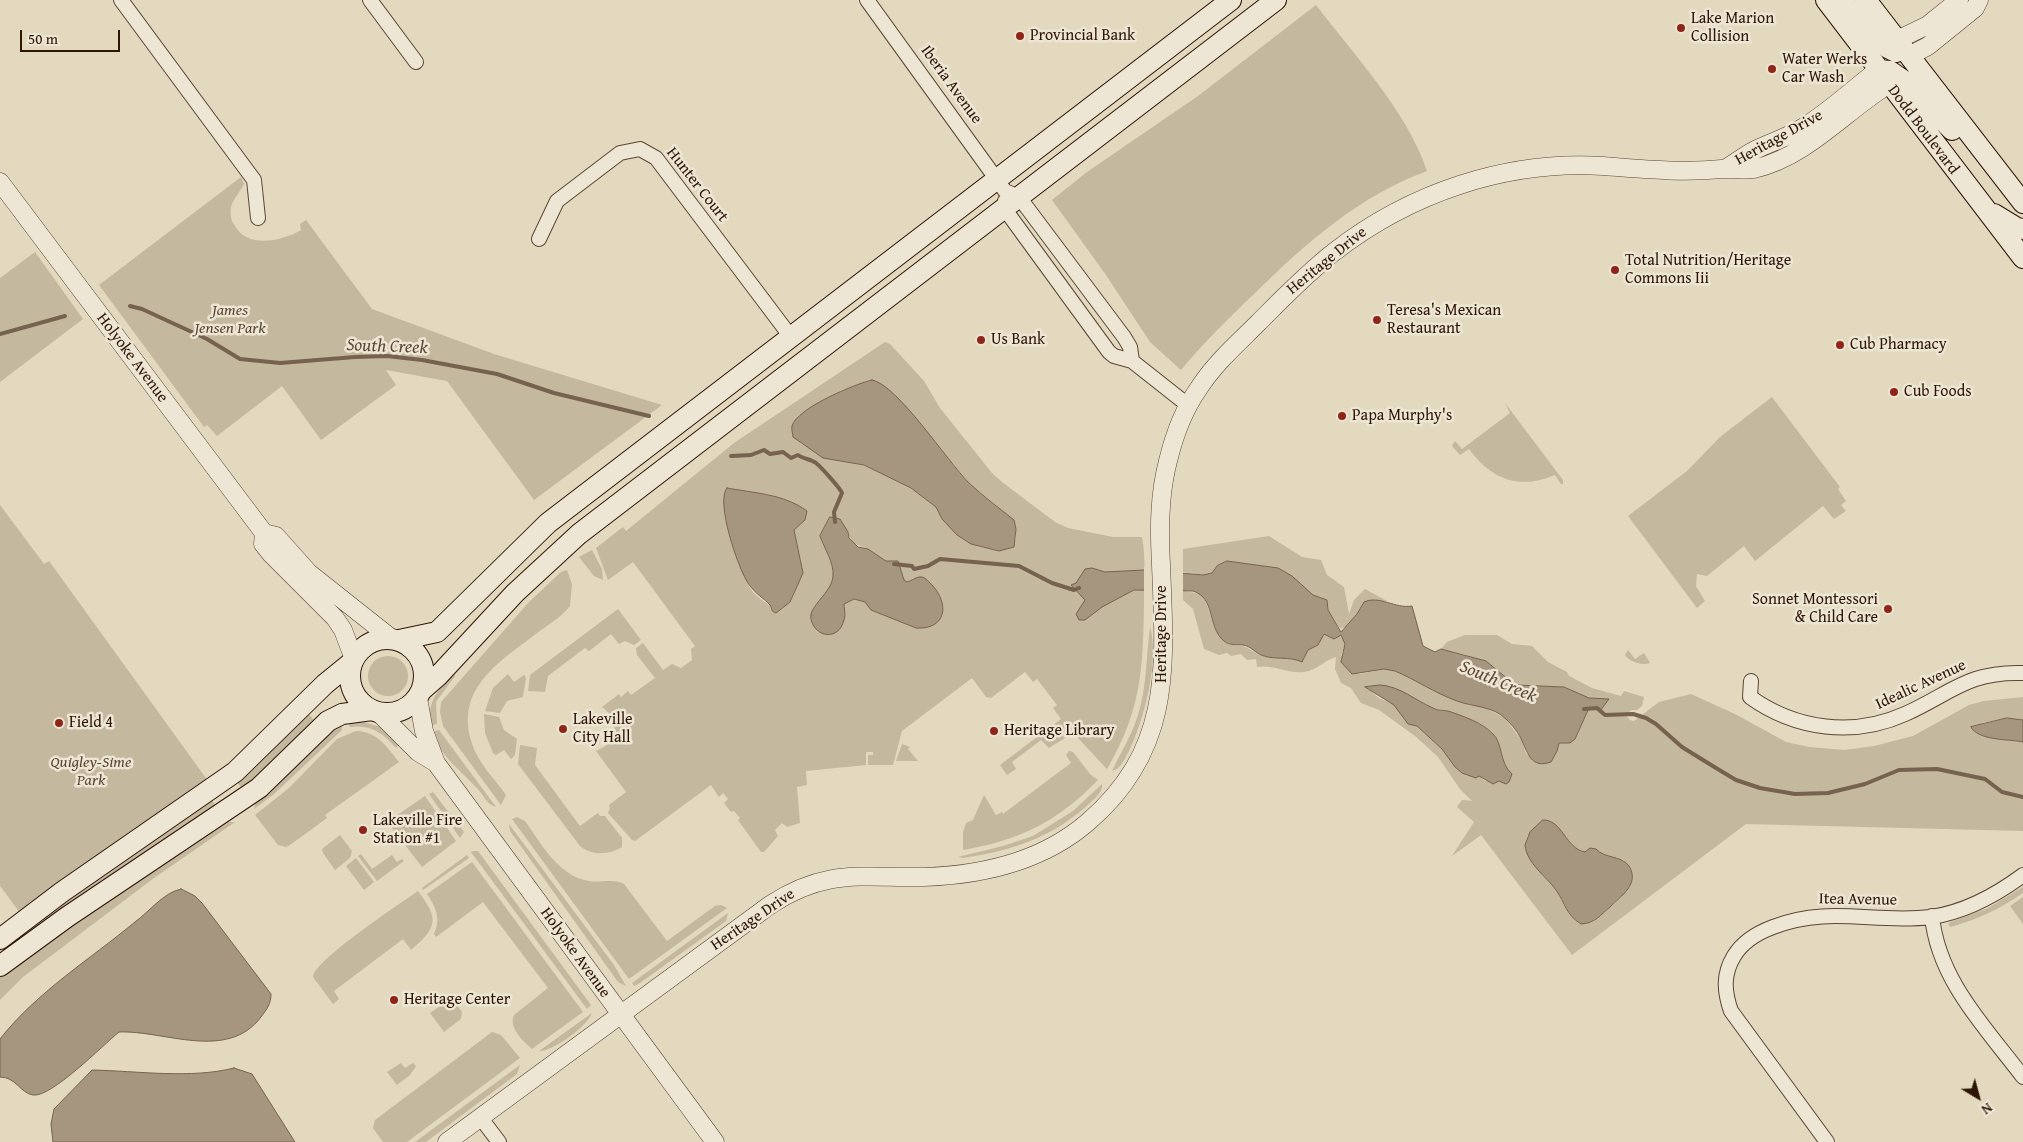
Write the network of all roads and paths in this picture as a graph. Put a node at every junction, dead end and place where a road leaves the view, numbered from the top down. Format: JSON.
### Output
{"nodes":[{"id":1,"x":120,"y":0,"type":"edge"},
{"id":2,"x":370,"y":0,"type":"edge"},
{"id":3,"x":867,"y":0,"type":"edge"},
{"id":4,"x":1231,"y":0,"type":"edge"},
{"id":5,"x":1276,"y":0,"type":"edge"},
{"id":6,"x":1826,"y":0,"type":"edge"},
{"id":7,"x":1838,"y":0,"type":"edge"},
{"id":8,"x":1866,"y":0,"type":"edge"},
{"id":9,"x":1959,"y":0,"type":"edge"},
{"id":10,"x":1979,"y":0,"type":"edge"},
{"id":11,"x":1903,"y":48,"type":"junction"},
{"id":12,"x":416,"y":62,"type":"dead end"},
{"id":13,"x":1883,"y":77,"type":"junction"},
{"id":14,"x":1988,"y":157,"type":"junction"},
{"id":15,"x":0,"y":182,"type":"edge"},
{"id":16,"x":1006,"y":193,"type":"junction"},
{"id":17,"x":2021,"y":199,"type":"edge"},
{"id":18,"x":1980,"y":204,"type":"junction"},
{"id":19,"x":258,"y":218,"type":"dead end"},
{"id":20,"x":2023,"y":229,"type":"edge"},
{"id":21,"x":539,"y":239,"type":"dead end"},
{"id":22,"x":2023,"y":258,"type":"edge"},
{"id":23,"x":791,"y":337,"type":"junction"},
{"id":24,"x":1132,"y":361,"type":"junction"},
{"id":25,"x":1188,"y":406,"type":"junction"},
{"id":26,"x":264,"y":533,"type":"junction"},
{"id":27,"x":395,"y":639,"type":"junction"},
{"id":28,"x":353,"y":660,"type":"junction"},
{"id":29,"x":2023,"y":674,"type":"edge"},
{"id":30,"x":1751,"y":681,"type":"dead end"},
{"id":31,"x":420,"y":694,"type":"junction"},
{"id":32,"x":375,"y":711,"type":"junction"},
{"id":33,"x":436,"y":763,"type":"junction"},
{"id":34,"x":2023,"y":874,"type":"edge"},
{"id":35,"x":1932,"y":916,"type":"junction"},
{"id":36,"x":0,"y":939,"type":"edge"},
{"id":37,"x":0,"y":966,"type":"edge"},
{"id":38,"x":621,"y":1015,"type":"junction"},
{"id":39,"x":2023,"y":1077,"type":"edge"},
{"id":40,"x":480,"y":1117,"type":"junction"},
{"id":41,"x":447,"y":1142,"type":"edge"},
{"id":42,"x":499,"y":1142,"type":"edge"},
{"id":43,"x":715,"y":1142,"type":"edge"},
{"id":44,"x":1827,"y":1142,"type":"edge"}],
"edges":[{"from":1,"to":19,"type":"street"},
{"from":2,"to":12,"type":"street"},
{"from":3,"to":16,"type":"street","name":"Iberia Avenue"},
{"from":4,"to":16,"type":"main road"},
{"from":5,"to":16,"type":"main road"},
{"from":6,"to":13,"type":"main road","name":"Dodd Boulevard"},
{"from":7,"to":11,"type":"main road"},
{"from":8,"to":11,"type":"main road","name":"Dodd Boulevard"},
{"from":9,"to":11,"type":"street"},
{"from":10,"to":11,"type":"street"},
{"from":11,"to":14,"type":"main road","name":"Dodd Boulevard"},
{"from":13,"to":14,"type":"main road"},
{"from":13,"to":18,"type":"main road","name":"Dodd Boulevard"},
{"from":13,"to":25,"type":"street","name":"Heritage Drive"},
{"from":14,"to":17,"type":"main road","name":"Dodd Boulevard"},
{"from":15,"to":26,"type":"street","name":"Holyoke Avenue"},
{"from":16,"to":23,"type":"main road"},
{"from":16,"to":24,"type":"street","name":"Iberia Avenue"},
{"from":16,"to":24,"type":"street","name":"Iberia Avenue"},
{"from":16,"to":31,"type":"main road"},
{"from":18,"to":20,"type":"main road"},
{"from":18,"to":22,"type":"main road","name":"Dodd Boulevard"},
{"from":21,"to":23,"type":"street","name":"Hunter Court"},
{"from":23,"to":27,"type":"main road"},
{"from":24,"to":25,"type":"street","name":"Iberia Avenue"},
{"from":25,"to":38,"type":"street","name":"Heritage Drive"},
{"from":26,"to":27,"type":"street","name":"Holyoke Avenue"},
{"from":26,"to":28,"type":"street","name":"Holyoke Avenue"},
{"from":27,"to":28,"type":"main road"},
{"from":27,"to":31,"type":"main road"},
{"from":28,"to":32,"type":"main road"},
{"from":28,"to":36,"type":"main road"},
{"from":29,"to":30,"type":"street","name":"Idealic Avenue"},
{"from":31,"to":32,"type":"main road"},
{"from":31,"to":33,"type":"street","name":"Holyoke Avenue"},
{"from":32,"to":33,"type":"street","name":"Holyoke Avenue"},
{"from":32,"to":37,"type":"main road"},
{"from":33,"to":38,"type":"street","name":"Holyoke Avenue"},
{"from":34,"to":35,"type":"street","name":"Itea Avenue"},
{"from":35,"to":39,"type":"street"},
{"from":35,"to":44,"type":"street","name":"Itea Avenue"},
{"from":38,"to":40,"type":"street","name":"Heritage Drive"},
{"from":38,"to":43,"type":"street","name":"Holyoke Avenue"},
{"from":40,"to":41,"type":"street","name":"Heritage Drive"},
{"from":40,"to":42,"type":"street"}]}
